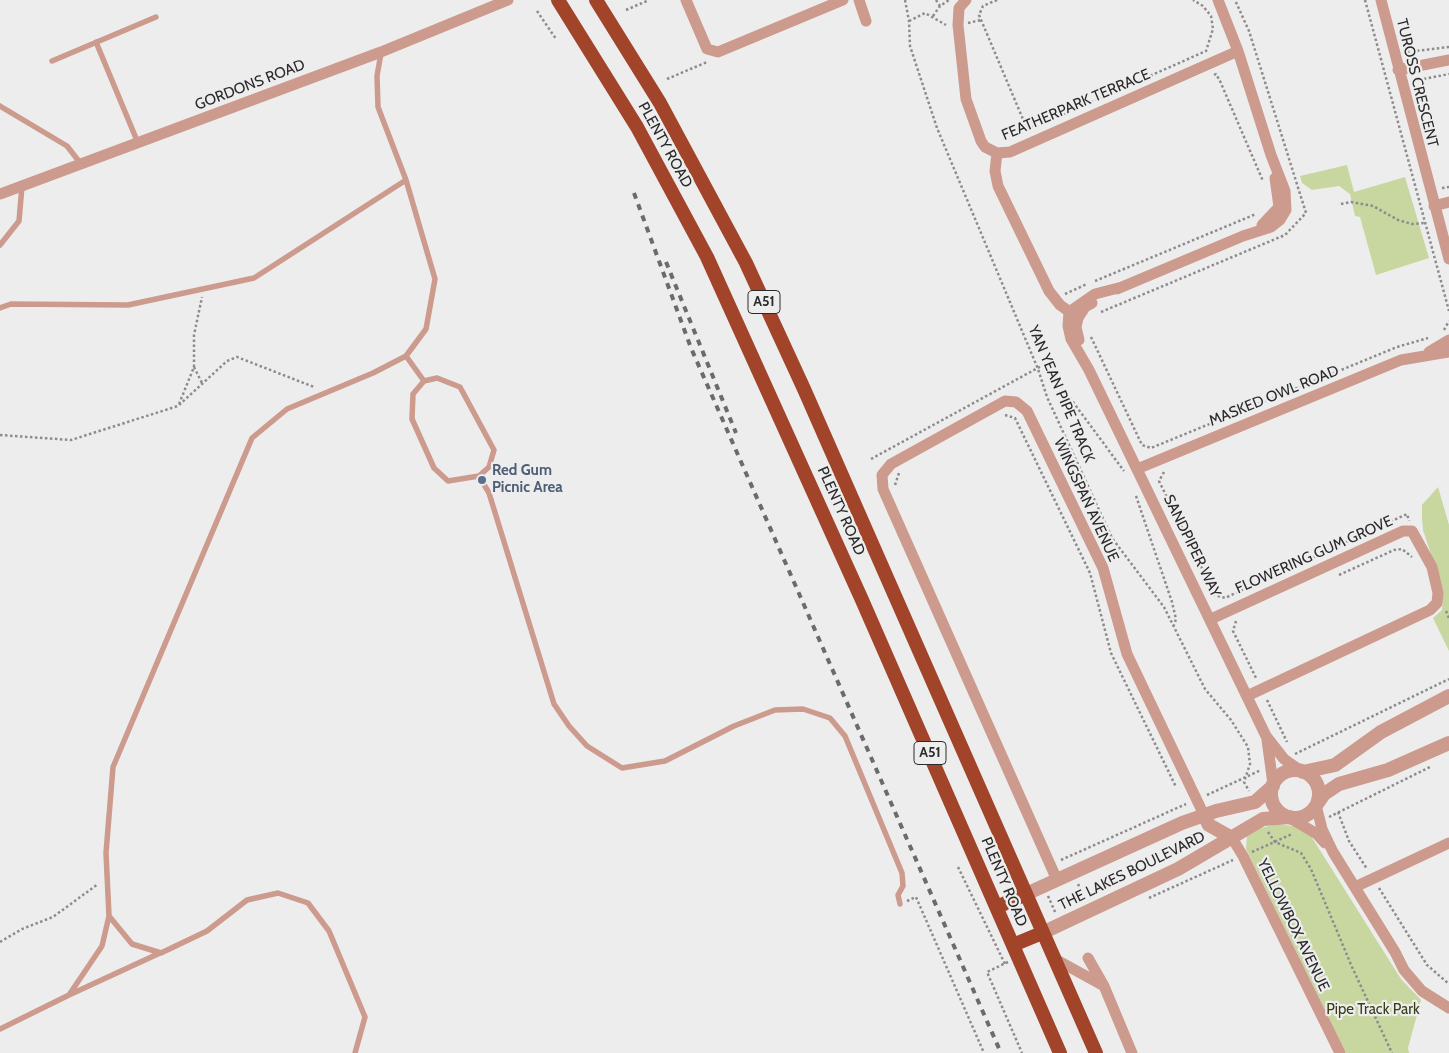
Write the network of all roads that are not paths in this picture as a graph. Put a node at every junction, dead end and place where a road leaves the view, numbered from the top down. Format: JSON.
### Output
{"nodes":[{"id":1,"x":508,"y":0,"type":"edge"},
{"id":2,"x":558,"y":0,"type":"edge"},
{"id":3,"x":686,"y":0,"type":"edge"},
{"id":4,"x":843,"y":0,"type":"edge"},
{"id":5,"x":859,"y":0,"type":"edge"},
{"id":6,"x":966,"y":0,"type":"edge"},
{"id":7,"x":1218,"y":0,"type":"edge"},
{"id":8,"x":1381,"y":0,"type":"edge"},
{"id":9,"x":601,"y":3,"type":"edge"},
{"id":10,"x":156,"y":17,"type":"dead end"},
{"id":11,"x":866,"y":21,"type":"dead end"},
{"id":12,"x":96,"y":42,"type":"junction"},
{"id":13,"x":1238,"y":51,"type":"junction"},
{"id":14,"x":381,"y":52,"type":"junction"},
{"id":15,"x":1449,"y":60,"type":"edge"},
{"id":16,"x":52,"y":61,"type":"dead end"},
{"id":17,"x":1398,"y":70,"type":"junction"},
{"id":18,"x":0,"y":106,"type":"edge"},
{"id":19,"x":138,"y":143,"type":"junction"},
{"id":20,"x":997,"y":153,"type":"junction"},
{"id":21,"x":82,"y":164,"type":"junction"},
{"id":22,"x":406,"y":180,"type":"junction"},
{"id":23,"x":22,"y":186,"type":"junction"},
{"id":24,"x":0,"y":194,"type":"edge"},
{"id":25,"x":1449,"y":202,"type":"edge"},
{"id":26,"x":1434,"y":206,"type":"junction"},
{"id":27,"x":0,"y":245,"type":"edge"},
{"id":28,"x":1449,"y":259,"type":"edge"},
{"id":29,"x":0,"y":308,"type":"edge"},
{"id":30,"x":1073,"y":315,"type":"junction"},
{"id":31,"x":1446,"y":336,"type":"edge"},
{"id":32,"x":1449,"y":352,"type":"edge"},
{"id":33,"x":1423,"y":355,"type":"junction"},
{"id":34,"x":406,"y":356,"type":"junction"},
{"id":35,"x":424,"y":381,"type":"junction"},
{"id":36,"x":1137,"y":469,"type":"junction"},
{"id":37,"x":479,"y":476,"type":"junction"},
{"id":38,"x":1211,"y":619,"type":"junction"},
{"id":39,"x":1247,"y":696,"type":"junction"},
{"id":40,"x":1449,"y":696,"type":"edge"},
{"id":41,"x":1266,"y":736,"type":"junction"},
{"id":42,"x":1449,"y":743,"type":"edge"},
{"id":43,"x":1302,"y":771,"type":"junction"},
{"id":44,"x":1273,"y":785,"type":"junction"},
{"id":45,"x":1316,"y":804,"type":"junction"},
{"id":46,"x":1204,"y":815,"type":"junction"},
{"id":47,"x":1290,"y":817,"type":"junction"},
{"id":48,"x":1232,"y":838,"type":"junction"},
{"id":49,"x":1449,"y":843,"type":"edge"},
{"id":50,"x":1333,"y":852,"type":"junction"},
{"id":51,"x":1057,"y":880,"type":"junction"},
{"id":52,"x":1355,"y":887,"type":"junction"},
{"id":53,"x":1026,"y":894,"type":"junction"},
{"id":54,"x":900,"y":904,"type":"road end"},
{"id":55,"x":997,"y":907,"type":"junction"},
{"id":56,"x":109,"y":916,"type":"junction"},
{"id":57,"x":1042,"y":933,"type":"junction"},
{"id":58,"x":1013,"y":945,"type":"junction"},
{"id":59,"x":1395,"y":952,"type":"junction"},
{"id":60,"x":161,"y":953,"type":"junction"},
{"id":61,"x":1088,"y":958,"type":"dead end"},
{"id":62,"x":1055,"y":959,"type":"junction"},
{"id":63,"x":1104,"y":986,"type":"junction"},
{"id":64,"x":69,"y":995,"type":"junction"},
{"id":65,"x":1449,"y":1000,"type":"edge"},
{"id":66,"x":1449,"y":1008,"type":"edge"},
{"id":67,"x":0,"y":1029,"type":"edge"},
{"id":68,"x":355,"y":1053,"type":"edge"},
{"id":69,"x":1060,"y":1053,"type":"edge"},
{"id":70,"x":1096,"y":1053,"type":"edge"},
{"id":71,"x":1132,"y":1053,"type":"edge"},
{"id":72,"x":1340,"y":1053,"type":"edge"}],
"edges":[{"from":1,"to":14,"type":"street","name":"GORDONS ROAD"},
{"from":2,"to":55,"type":"highway","name":"PLENTY ROAD","number":"A51"},
{"from":3,"to":4,"type":"street"},
{"from":5,"to":11,"type":"street"},
{"from":6,"to":20,"type":"street","name":"FEATHERPARK TERRACE"},
{"from":7,"to":13,"type":"street"},
{"from":8,"to":17,"type":"street","name":"TUROSS CRESCENT"},
{"from":9,"to":53,"type":"highway","name":"PLENTY ROAD","number":"A51"},
{"from":10,"to":12,"type":"lane"},
{"from":12,"to":16,"type":"lane"},
{"from":12,"to":19,"type":"lane"},
{"from":13,"to":20,"type":"street","name":"FEATHERPARK TERRACE"},
{"from":13,"to":30,"type":"street"},
{"from":14,"to":19,"type":"street","name":"GORDONS ROAD"},
{"from":14,"to":22,"type":"lane"},
{"from":15,"to":17,"type":"street"},
{"from":17,"to":26,"type":"street","name":"TUROSS CRESCENT"},
{"from":18,"to":21,"type":"lane"},
{"from":19,"to":21,"type":"street","name":"GORDONS ROAD"},
{"from":20,"to":30,"type":"street"},
{"from":21,"to":23,"type":"street","name":"GORDONS ROAD"},
{"from":22,"to":29,"type":"lane"},
{"from":22,"to":34,"type":"lane"},
{"from":23,"to":24,"type":"street","name":"GORDONS ROAD"},
{"from":23,"to":27,"type":"lane"},
{"from":25,"to":26,"type":"street"},
{"from":26,"to":28,"type":"street","name":"TUROSS CRESCENT"},
{"from":30,"to":36,"type":"street","name":"SANDPIPER WAY"},
{"from":31,"to":33,"type":"street"},
{"from":32,"to":33,"type":"street"},
{"from":33,"to":36,"type":"street","name":"MASKED OWL ROAD"},
{"from":34,"to":35,"type":"lane"},
{"from":34,"to":56,"type":"lane"},
{"from":35,"to":37,"type":"lane"},
{"from":35,"to":37,"type":"lane"},
{"from":36,"to":38,"type":"street","name":"SANDPIPER WAY"},
{"from":37,"to":54,"type":"lane"},
{"from":38,"to":39,"type":"street","name":"SANDPIPER WAY"},
{"from":38,"to":39,"type":"street","name":"FLOWERING GUM GROVE"},
{"from":39,"to":41,"type":"street","name":"SANDPIPER WAY"},
{"from":40,"to":43,"type":"street"},
{"from":41,"to":43,"type":"street","name":"SANDPIPER WAY"},
{"from":41,"to":44,"type":"street","name":"SANDPIPER WAY"},
{"from":42,"to":45,"type":"street"},
{"from":43,"to":44,"type":"street"},
{"from":43,"to":45,"type":"street"},
{"from":44,"to":46,"type":"street","name":"THE LAKES BOULEVARD"},
{"from":44,"to":47,"type":"street"},
{"from":45,"to":47,"type":"street"},
{"from":45,"to":50,"type":"street"},
{"from":46,"to":48,"type":"street"},
{"from":46,"to":51,"type":"street","name":"THE LAKES BOULEVARD"},
{"from":46,"to":51,"type":"street","name":"WINGSPAN AVENUE"},
{"from":47,"to":48,"type":"street","name":"THE LAKES BOULEVARD"},
{"from":47,"to":50,"type":"street"},
{"from":48,"to":57,"type":"street","name":"THE LAKES BOULEVARD"},
{"from":48,"to":72,"type":"street","name":"YELLOWBOX AVENUE"},
{"from":49,"to":52,"type":"street"},
{"from":50,"to":52,"type":"street"},
{"from":51,"to":53,"type":"street","name":"THE LAKES BOULEVARD"},
{"from":52,"to":59,"type":"street"},
{"from":53,"to":55,"type":"highway"},
{"from":53,"to":57,"type":"highway","name":"PLENTY ROAD","number":"A51"},
{"from":55,"to":58,"type":"highway","name":"PLENTY ROAD","number":"A51"},
{"from":56,"to":60,"type":"lane"},
{"from":56,"to":64,"type":"lane"},
{"from":57,"to":58,"type":"highway"},
{"from":57,"to":62,"type":"highway","name":"PLENTY ROAD","number":"A51"},
{"from":58,"to":69,"type":"highway","name":"PLENTY ROAD","number":"A51"},
{"from":59,"to":65,"type":"street"},
{"from":59,"to":66,"type":"street"},
{"from":60,"to":64,"type":"lane"},
{"from":60,"to":68,"type":"lane"},
{"from":61,"to":63,"type":"street"},
{"from":62,"to":63,"type":"street"},
{"from":62,"to":70,"type":"highway","name":"PLENTY ROAD","number":"A51"},
{"from":63,"to":71,"type":"street"},
{"from":64,"to":67,"type":"lane"}]}
